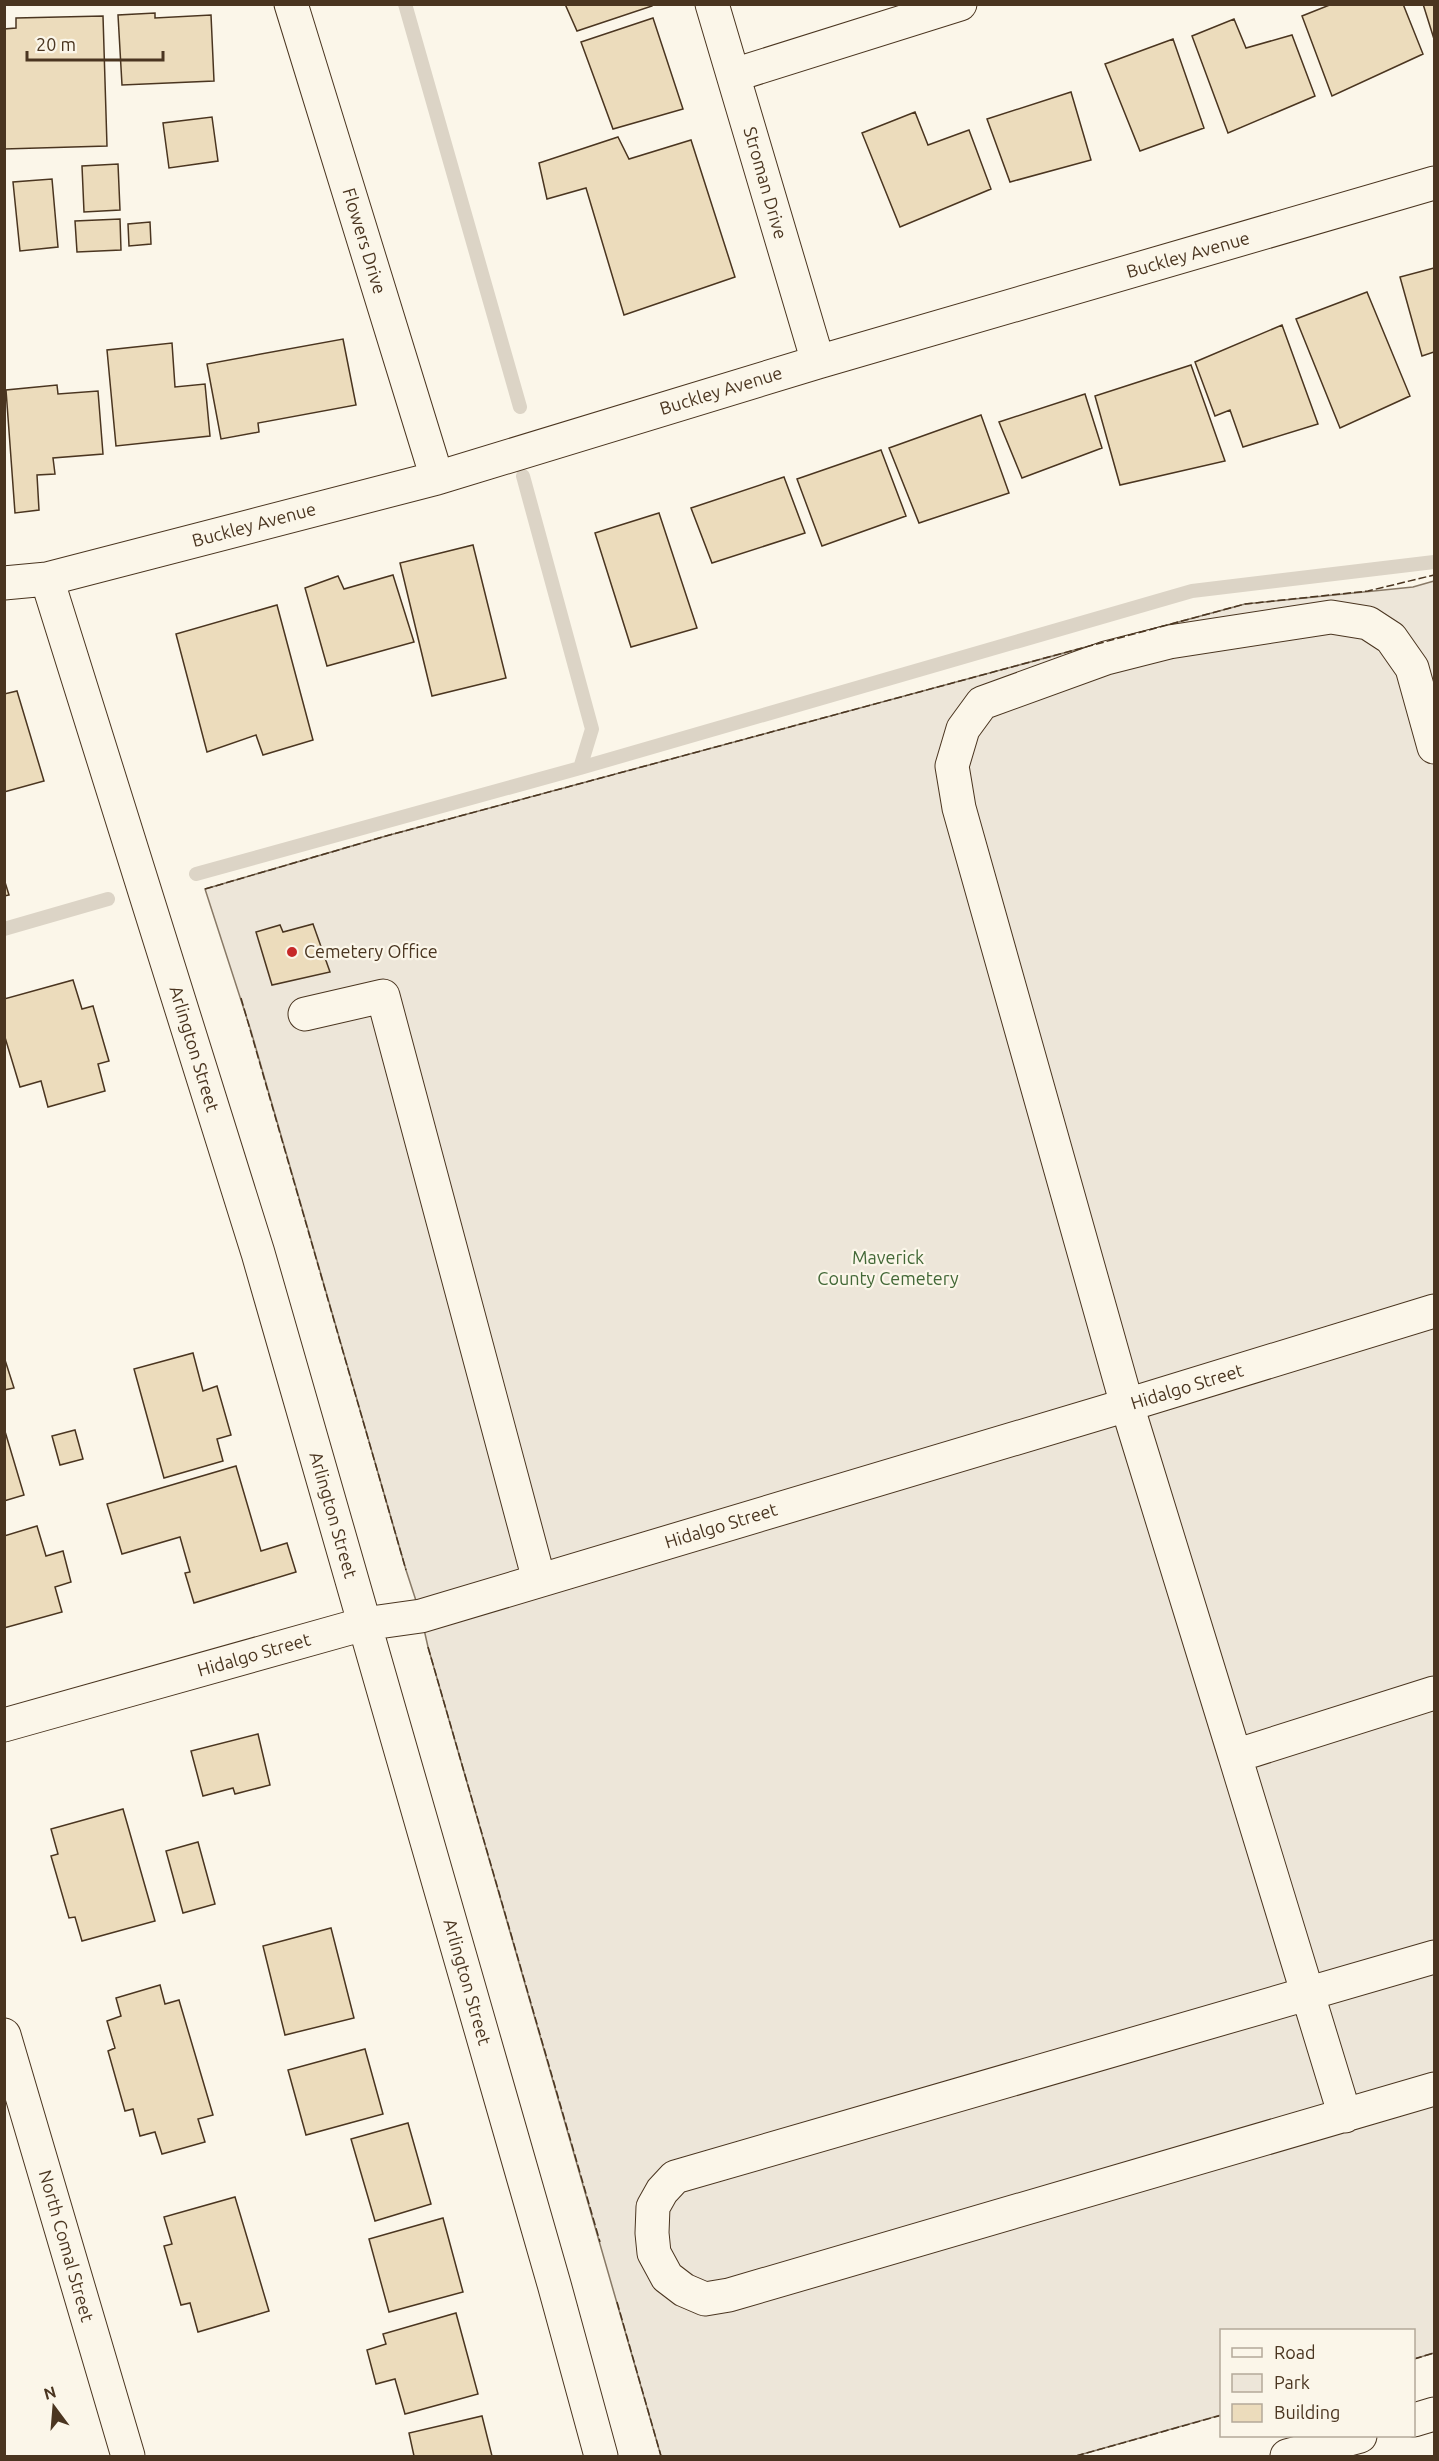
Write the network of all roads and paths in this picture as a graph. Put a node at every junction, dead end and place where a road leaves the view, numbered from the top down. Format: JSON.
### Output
{"nodes":[{"id":1,"x":291,"y":4,"type":"edge"},
{"id":2,"x":712,"y":4,"type":"edge"},
{"id":3,"x":960,"y":4,"type":"edge"},
{"id":4,"x":734,"y":75,"type":"junction"},
{"id":5,"x":1434,"y":183,"type":"edge"},
{"id":6,"x":818,"y":362,"type":"junction"},
{"id":7,"x":437,"y":478,"type":"junction"},
{"id":8,"x":47,"y":579,"type":"junction"},
{"id":9,"x":4,"y":583,"type":"edge"},
{"id":10,"x":1434,"y":747,"type":"edge"},
{"id":11,"x":305,"y":1014,"type":"dead end"},
{"id":12,"x":1434,"y":1311,"type":"edge"},
{"id":13,"x":1127,"y":1405,"type":"junction"},
{"id":14,"x":539,"y":1580,"type":"junction"},
{"id":15,"x":364,"y":1624,"type":"junction"},
{"id":16,"x":1434,"y":1693,"type":"edge"},
{"id":17,"x":4,"y":1725,"type":"edge"},
{"id":18,"x":1235,"y":1756,"type":"junction"},
{"id":19,"x":1434,"y":1957,"type":"edge"},
{"id":20,"x":1309,"y":1994,"type":"junction"},
{"id":21,"x":4,"y":2035,"type":"edge"},
{"id":22,"x":1434,"y":2089,"type":"edge"},
{"id":23,"x":1345,"y":2116,"type":"junction"},
{"id":24,"x":1434,"y":2414,"type":"edge"},
{"id":25,"x":1415,"y":2419,"type":"edge"},
{"id":26,"x":1357,"y":2437,"type":"edge"},
{"id":27,"x":128,"y":2457,"type":"edge"},
{"id":28,"x":601,"y":2457,"type":"edge"},
{"id":29,"x":1287,"y":2457,"type":"edge"}],
"edges":[{"from":1,"to":7,"type":"street","name":"Flowers Drive"},
{"from":2,"to":4,"type":"street","name":"Stroman Drive"},
{"from":3,"to":4,"type":"street"},
{"from":4,"to":6,"type":"street","name":"Stroman Drive"},
{"from":5,"to":6,"type":"street","name":"Buckley Avenue"},
{"from":6,"to":7,"type":"street","name":"Buckley Avenue"},
{"from":7,"to":8,"type":"street","name":"Buckley Avenue"},
{"from":8,"to":9,"type":"street","name":"Buckley Avenue"},
{"from":8,"to":15,"type":"street","name":"Arlington Street"},
{"from":10,"to":13,"type":"street"},
{"from":11,"to":14,"type":"street"},
{"from":12,"to":13,"type":"street","name":"Hidalgo Street"},
{"from":13,"to":14,"type":"street","name":"Hidalgo Street"},
{"from":13,"to":18,"type":"street"},
{"from":14,"to":15,"type":"street","name":"Hidalgo Street"},
{"from":15,"to":17,"type":"street","name":"Hidalgo Street"},
{"from":15,"to":28,"type":"street","name":"Arlington Street"},
{"from":16,"to":18,"type":"street"},
{"from":18,"to":20,"type":"street"},
{"from":19,"to":20,"type":"street"},
{"from":20,"to":23,"type":"street"},
{"from":20,"to":23,"type":"street"},
{"from":21,"to":27,"type":"street","name":"North Comal Street"},
{"from":22,"to":23,"type":"street"},
{"from":24,"to":25,"type":"street"},
{"from":26,"to":29,"type":"street"}]}
